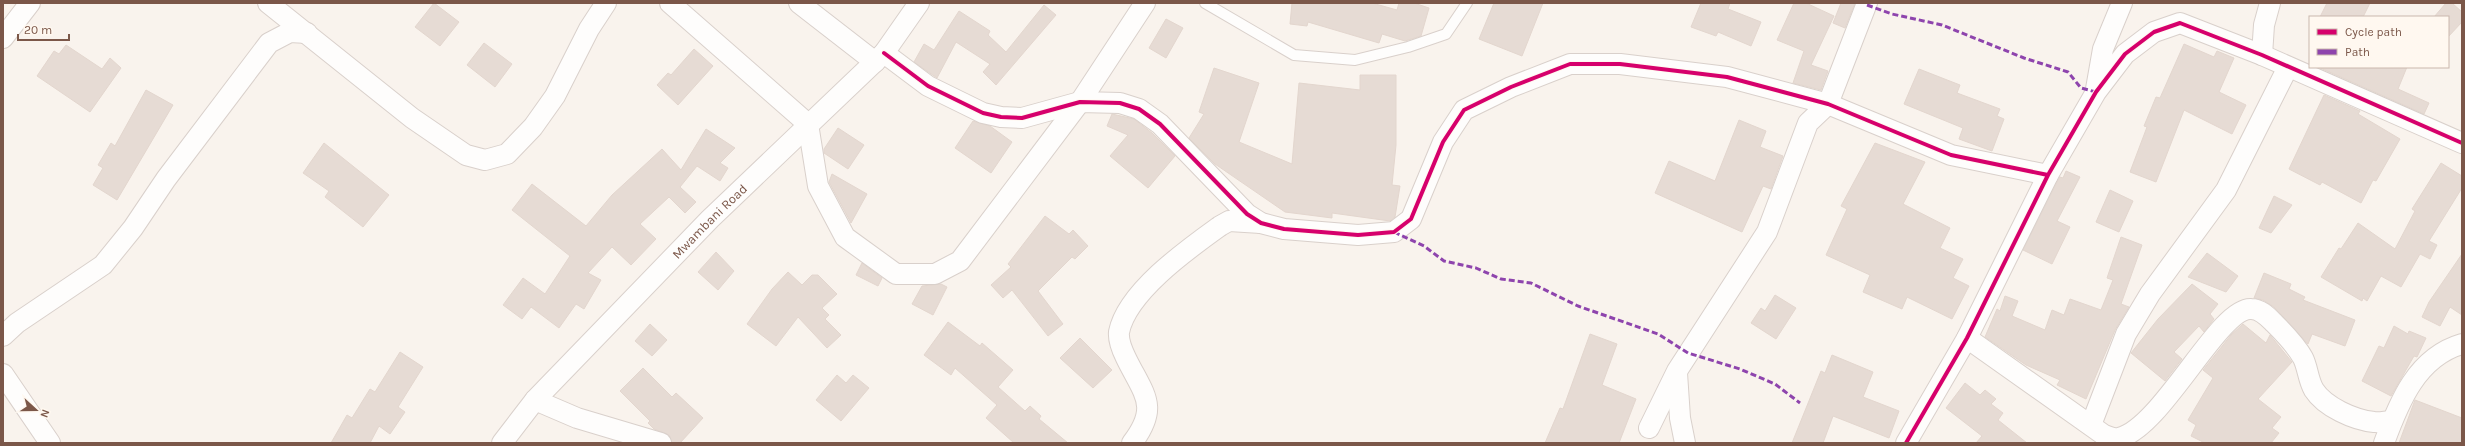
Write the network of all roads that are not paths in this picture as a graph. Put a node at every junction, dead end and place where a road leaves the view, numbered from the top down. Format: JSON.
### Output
{"nodes":[{"id":1,"x":30,"y":3,"type":"edge"},
{"id":2,"x":268,"y":3,"type":"edge"},
{"id":3,"x":606,"y":3,"type":"edge"},
{"id":4,"x":670,"y":3,"type":"edge"},
{"id":5,"x":799,"y":3,"type":"edge"},
{"id":6,"x":919,"y":3,"type":"edge"},
{"id":7,"x":1145,"y":3,"type":"edge"},
{"id":8,"x":1205,"y":3,"type":"edge"},
{"id":9,"x":1466,"y":3,"type":"edge"},
{"id":10,"x":1867,"y":3,"type":"edge"},
{"id":11,"x":2122,"y":3,"type":"edge"},
{"id":12,"x":2270,"y":3,"type":"edge"},
{"id":13,"x":307,"y":32,"type":"junction"},
{"id":14,"x":3,"y":38,"type":"edge"},
{"id":15,"x":2262,"y":55,"type":"junction"},
{"id":16,"x":879,"y":57,"type":"junction"},
{"id":17,"x":2288,"y":67,"type":"junction"},
{"id":18,"x":2096,"y":92,"type":"junction"},
{"id":19,"x":1080,"y":102,"type":"junction"},
{"id":20,"x":1828,"y":104,"type":"junction"},
{"id":21,"x":808,"y":124,"type":"junction"},
{"id":22,"x":2462,"y":143,"type":"edge"},
{"id":23,"x":2048,"y":175,"type":"junction"},
{"id":24,"x":1260,"y":223,"type":"junction"},
{"id":25,"x":3,"y":336,"type":"edge"},
{"id":26,"x":1967,"y":338,"type":"junction"},
{"id":27,"x":2462,"y":344,"type":"edge"},
{"id":28,"x":1677,"y":371,"type":"junction"},
{"id":29,"x":3,"y":374,"type":"edge"},
{"id":30,"x":535,"y":400,"type":"junction"},
{"id":31,"x":2392,"y":421,"type":"junction"},
{"id":32,"x":2091,"y":425,"type":"junction"},
{"id":33,"x":1649,"y":428,"type":"dead end"},
{"id":34,"x":2119,"y":441,"type":"edge"},
{"id":35,"x":50,"y":443,"type":"edge"},
{"id":36,"x":502,"y":443,"type":"edge"},
{"id":37,"x":662,"y":443,"type":"edge"},
{"id":38,"x":1132,"y":443,"type":"edge"},
{"id":39,"x":1685,"y":443,"type":"edge"},
{"id":40,"x":1906,"y":443,"type":"edge"},
{"id":41,"x":2384,"y":443,"type":"edge"}],
"edges":[{"from":1,"to":14,"type":"street"},
{"from":2,"to":13,"type":"street"},
{"from":3,"to":13,"type":"street"},
{"from":4,"to":21,"type":"street"},
{"from":5,"to":16,"type":"street"},
{"from":6,"to":16,"type":"street","name":"Mwambani Road"},
{"from":7,"to":19,"type":"street"},
{"from":8,"to":9,"type":"lane"},
{"from":10,"to":20,"type":"street"},
{"from":11,"to":18,"type":"street"},
{"from":12,"to":15,"type":"street"},
{"from":13,"to":25,"type":"street"},
{"from":15,"to":17,"type":"street"},
{"from":15,"to":18,"type":"street"},
{"from":16,"to":19,"type":"street"},
{"from":16,"to":21,"type":"street","name":"Mwambani Road"},
{"from":17,"to":22,"type":"street"},
{"from":17,"to":32,"type":"street"},
{"from":18,"to":23,"type":"street"},
{"from":19,"to":21,"type":"street"},
{"from":19,"to":24,"type":"street"},
{"from":20,"to":23,"type":"street"},
{"from":20,"to":24,"type":"street"},
{"from":20,"to":28,"type":"street"},
{"from":21,"to":30,"type":"street","name":"Mwambani Road"},
{"from":23,"to":26,"type":"street"},
{"from":24,"to":38,"type":"street"},
{"from":26,"to":32,"type":"street"},
{"from":26,"to":40,"type":"street"},
{"from":27,"to":31,"type":"street"},
{"from":28,"to":33,"type":"street"},
{"from":28,"to":39,"type":"street"},
{"from":29,"to":35,"type":"street"},
{"from":30,"to":36,"type":"street","name":"Mwambani Road"},
{"from":30,"to":37,"type":"street"},
{"from":31,"to":34,"type":"street"},
{"from":31,"to":41,"type":"street"},
{"from":32,"to":34,"type":"street"}]}
